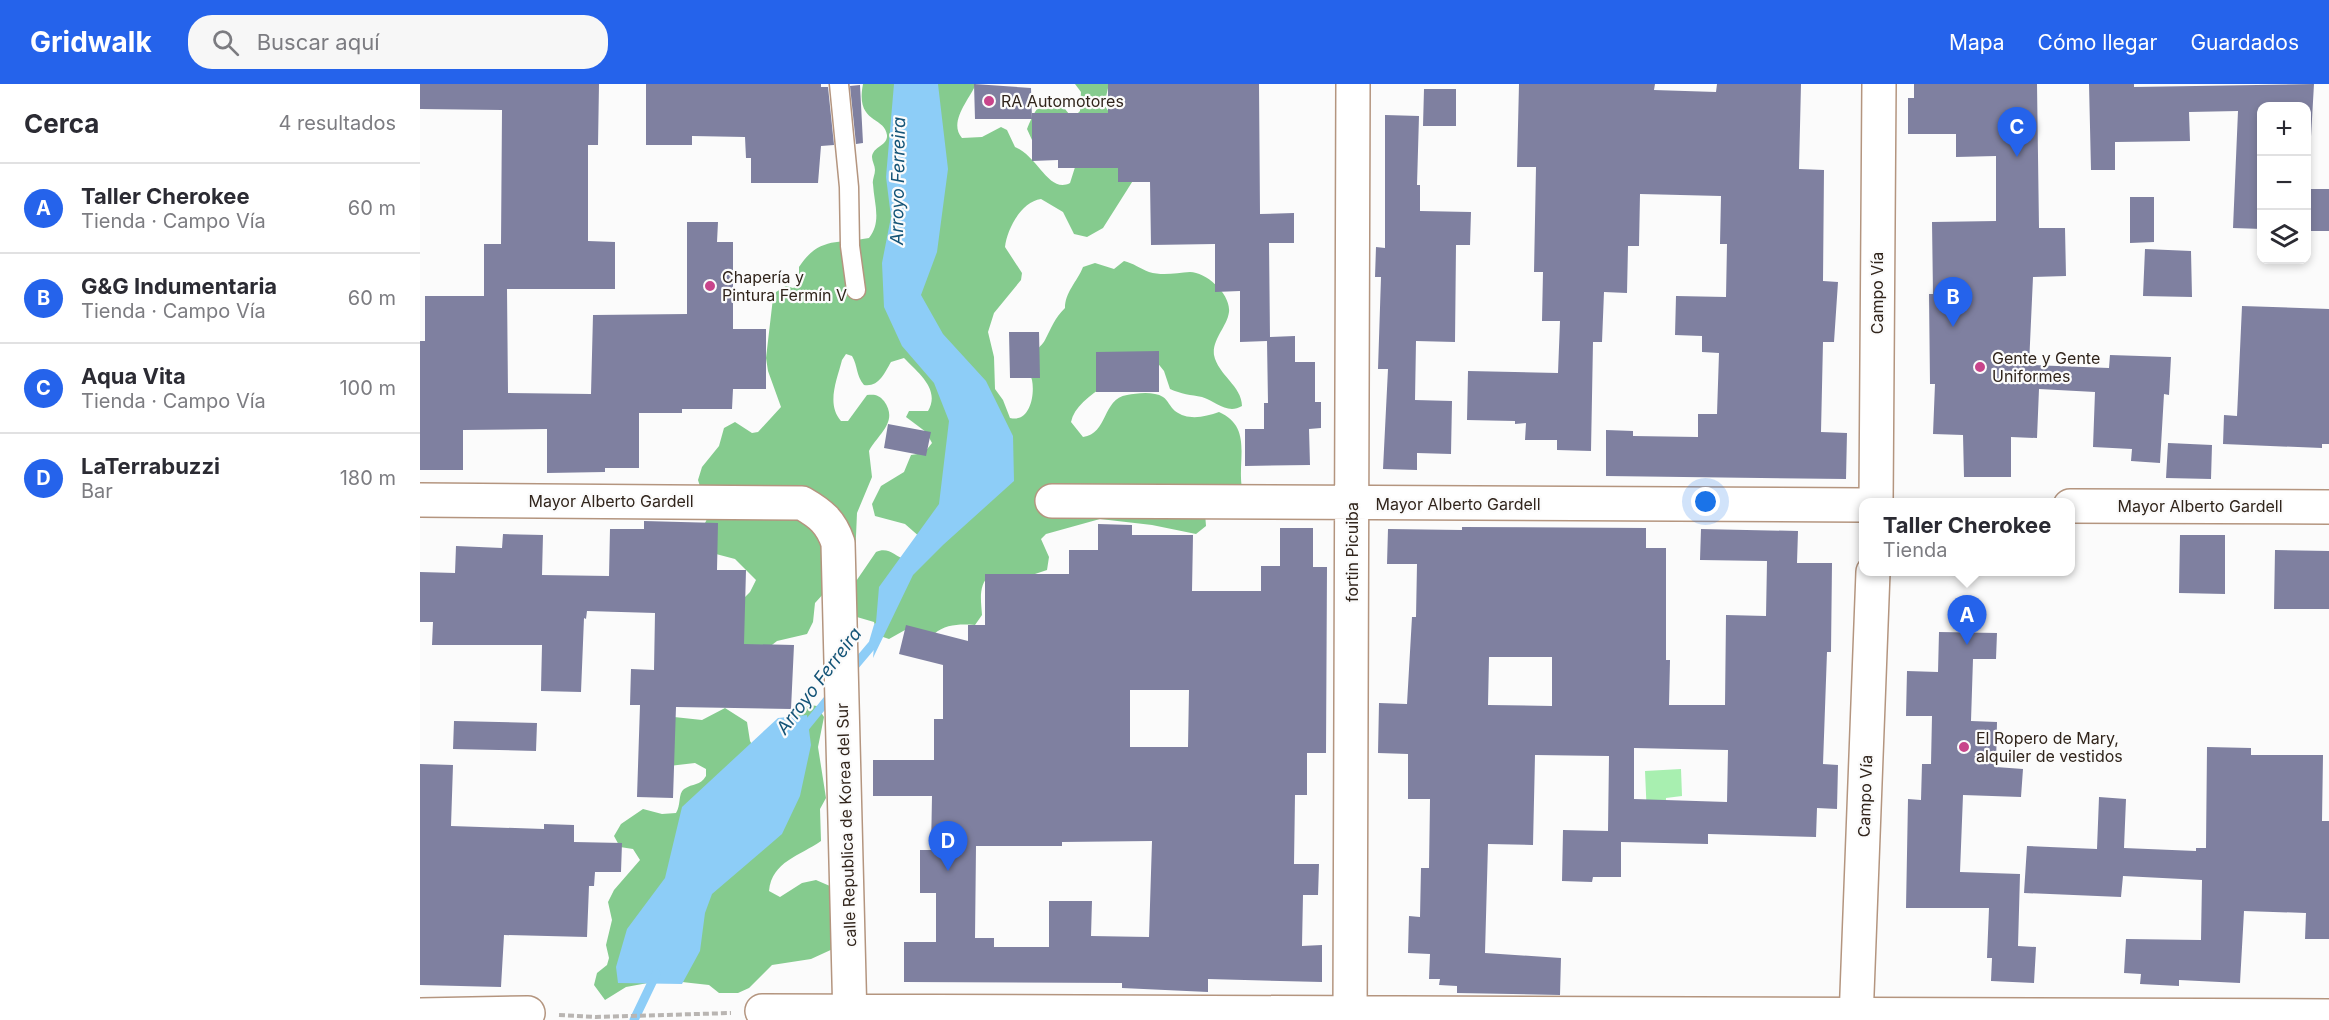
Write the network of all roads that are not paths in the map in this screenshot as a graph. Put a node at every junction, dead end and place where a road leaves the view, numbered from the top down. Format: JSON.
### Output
{"nodes":[{"id":1,"x":839,"y":84,"type":"edge"},
{"id":2,"x":1353,"y":84,"type":"edge"},
{"id":3,"x":1879,"y":84,"type":"edge"},
{"id":4,"x":856,"y":290,"type":"dead end"},
{"id":5,"x":1876,"y":498,"type":"edge"},
{"id":6,"x":420,"y":500,"type":"edge"},
{"id":7,"x":1052,"y":501,"type":"dead end"},
{"id":8,"x":802,"y":503,"type":"joint"},
{"id":9,"x":1352,"y":503,"type":"junction"},
{"id":10,"x":1859,"y":505,"type":"edge"},
{"id":11,"x":2075,"y":506,"type":"edge"},
{"id":12,"x":2329,"y":507,"type":"edge"},
{"id":13,"x":1873,"y":576,"type":"edge"},
{"id":14,"x":762,"y":1011,"type":"dead end"},
{"id":15,"x":528,"y":1013,"type":"dead end"},
{"id":16,"x":420,"y":1015,"type":"edge"},
{"id":17,"x":851,"y":1016,"type":"edge"},
{"id":18,"x":1350,"y":1016,"type":"edge"},
{"id":19,"x":2329,"y":1016,"type":"edge"},
{"id":20,"x":1856,"y":1017,"type":"edge"}],
"edges":[{"from":1,"to":4,"type":"lane"},
{"from":2,"to":9,"type":"street","name":"fortin Picuiba"},
{"from":3,"to":5,"type":"street","name":"Campo Vía"},
{"from":6,"to":8,"type":"street","name":"Mayor Alberto Gardell"},
{"from":7,"to":9,"type":"street","name":"Mayor Alberto Gardell"},
{"from":8,"to":17,"type":"street","name":"calle Republica de Korea del Sur"},
{"from":9,"to":10,"type":"street","name":"Mayor Alberto Gardell"},
{"from":9,"to":18,"type":"street","name":"fortin Picuiba"},
{"from":11,"to":12,"type":"street","name":"Mayor Alberto Gardell"},
{"from":13,"to":20,"type":"street","name":"Campo Vía"},
{"from":14,"to":17,"type":"street"},
{"from":15,"to":16,"type":"street"},
{"from":17,"to":18,"type":"street"},
{"from":18,"to":20,"type":"street"},
{"from":19,"to":20,"type":"street"}]}
